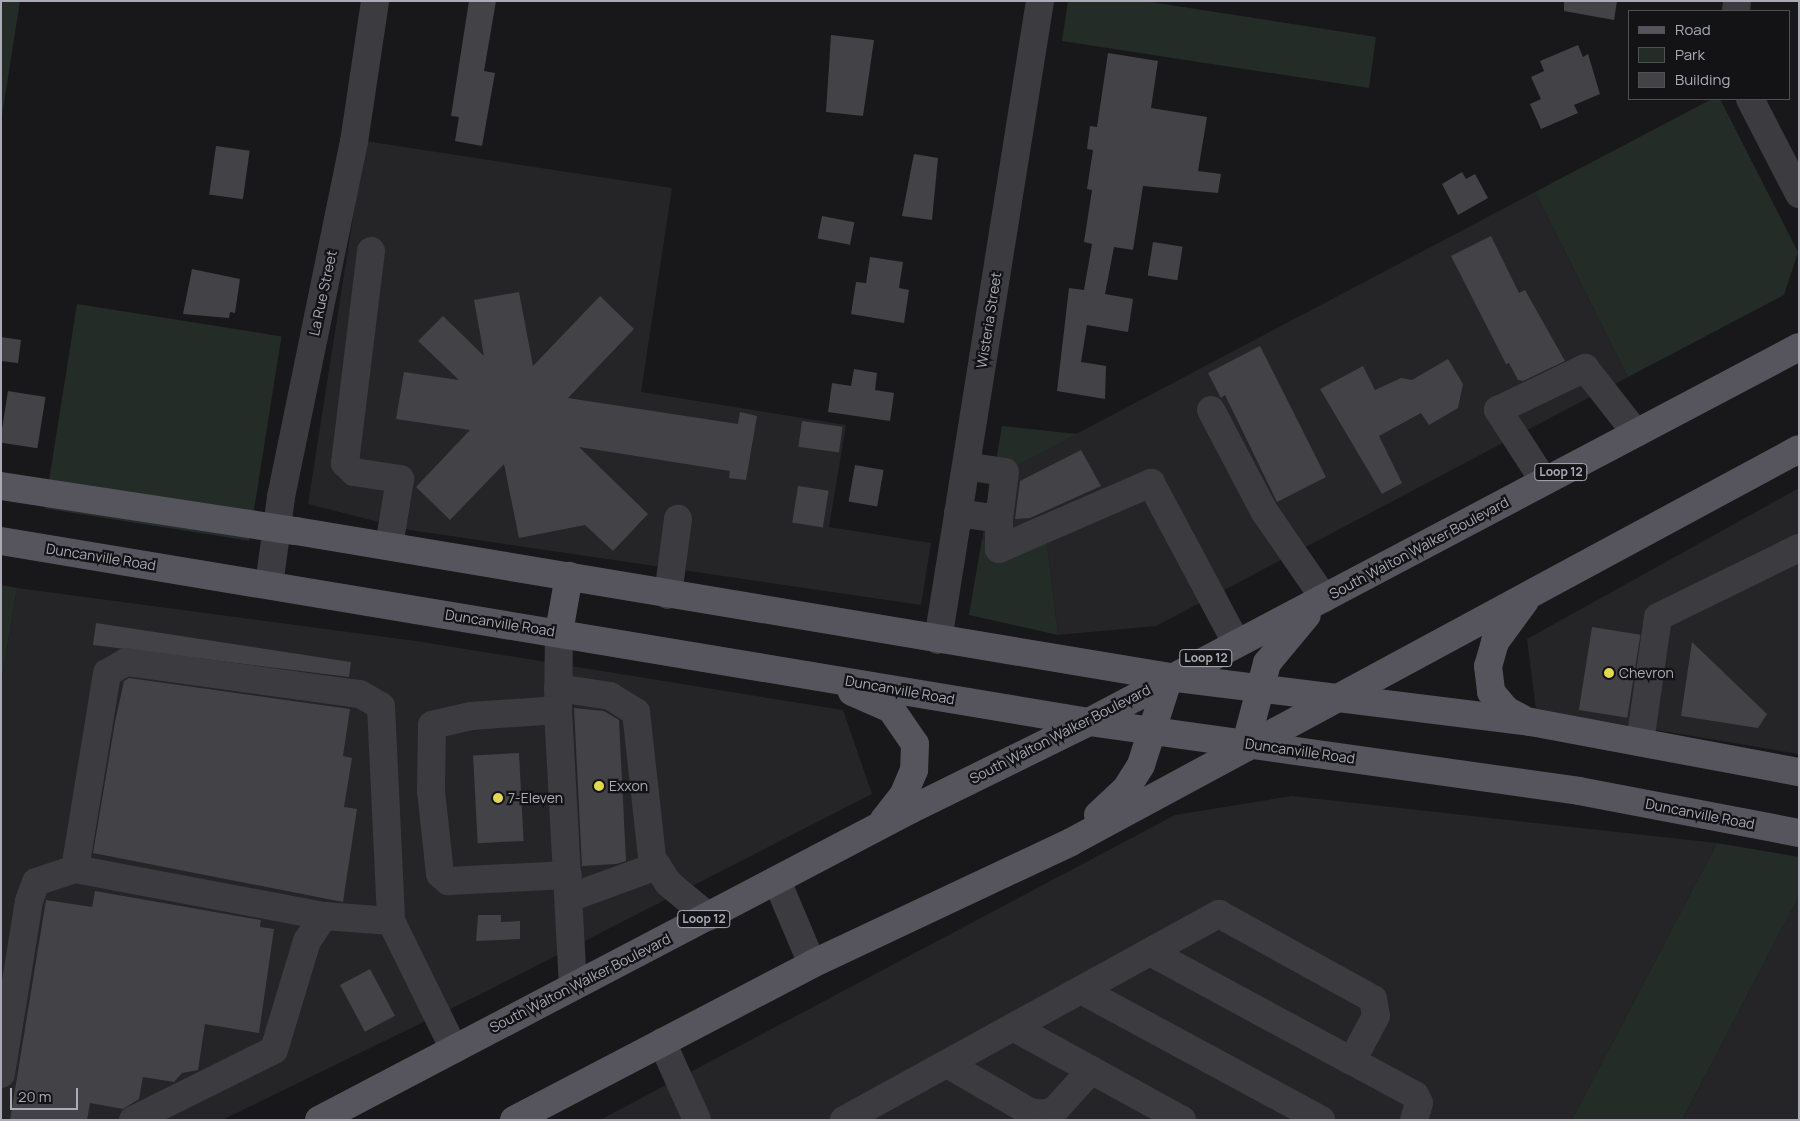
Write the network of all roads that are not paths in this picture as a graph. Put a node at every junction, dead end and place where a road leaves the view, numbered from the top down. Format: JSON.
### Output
{"nodes":[{"id":1,"x":375,"y":1,"type":"edge"},
{"id":2,"x":1040,"y":1,"type":"edge"},
{"id":3,"x":1751,"y":100,"type":"edge"},
{"id":4,"x":1799,"y":194,"type":"edge"},
{"id":5,"x":371,"y":251,"type":"dead end"},
{"id":6,"x":1799,"y":347,"type":"edge"},
{"id":7,"x":1211,"y":410,"type":"dead end"},
{"id":8,"x":1636,"y":433,"type":"junction"},
{"id":9,"x":1799,"y":449,"type":"edge"},
{"id":10,"x":966,"y":466,"type":"junction"},
{"id":11,"x":1544,"y":481,"type":"junction"},
{"id":12,"x":1,"y":486,"type":"edge"},
{"id":13,"x":958,"y":513,"type":"junction"},
{"id":14,"x":678,"y":519,"type":"dead end"},
{"id":15,"x":999,"y":519,"type":"junction"},
{"id":16,"x":277,"y":528,"type":"junction"},
{"id":17,"x":1,"y":541,"type":"edge"},
{"id":18,"x":388,"y":546,"type":"junction"},
{"id":19,"x":1799,"y":548,"type":"edge"},
{"id":20,"x":569,"y":576,"type":"junction"},
{"id":21,"x":269,"y":585,"type":"junction"},
{"id":22,"x":1532,"y":592,"type":"junction"},
{"id":23,"x":668,"y":595,"type":"junction"},
{"id":24,"x":1324,"y":598,"type":"junction"},
{"id":25,"x":559,"y":632,"type":"junction"},
{"id":26,"x":938,"y":640,"type":"junction"},
{"id":27,"x":1236,"y":642,"type":"junction"},
{"id":28,"x":1169,"y":677,"type":"junction"},
{"id":29,"x":825,"y":678,"type":"junction"},
{"id":30,"x":1257,"y":689,"type":"junction"},
{"id":31,"x":558,"y":699,"type":"junction"},
{"id":32,"x":1335,"y":699,"type":"junction"},
{"id":33,"x":1090,"y":722,"type":"junction"},
{"id":34,"x":1531,"y":722,"type":"junction"},
{"id":35,"x":1153,"y":731,"type":"junction"},
{"id":36,"x":1640,"y":742,"type":"junction"},
{"id":37,"x":1246,"y":743,"type":"junction"},
{"id":38,"x":1799,"y":772,"type":"edge"},
{"id":39,"x":877,"y":828,"type":"junction"},
{"id":40,"x":1799,"y":833,"type":"edge"},
{"id":41,"x":1071,"y":842,"type":"junction"},
{"id":42,"x":657,"y":866,"type":"junction"},
{"id":43,"x":74,"y":869,"type":"junction"},
{"id":44,"x":777,"y":881,"type":"junction"},
{"id":45,"x":568,"y":886,"type":"junction"},
{"id":46,"x":324,"y":916,"type":"junction"},
{"id":47,"x":709,"y":916,"type":"junction"},
{"id":48,"x":391,"y":921,"type":"junction"},
{"id":49,"x":1150,"y":952,"type":"junction"},
{"id":50,"x":812,"y":964,"type":"junction"},
{"id":51,"x":573,"y":987,"type":"junction"},
{"id":52,"x":1081,"y":990,"type":"junction"},
{"id":53,"x":1013,"y":1027,"type":"junction"},
{"id":54,"x":662,"y":1042,"type":"junction"},
{"id":55,"x":454,"y":1049,"type":"junction"},
{"id":56,"x":1352,"y":1061,"type":"junction"},
{"id":57,"x":947,"y":1064,"type":"junction"},
{"id":58,"x":1091,"y":1070,"type":"junction"},
{"id":59,"x":1,"y":1074,"type":"edge"},
{"id":60,"x":133,"y":1120,"type":"edge"},
{"id":61,"x":319,"y":1120,"type":"edge"},
{"id":62,"x":514,"y":1120,"type":"edge"},
{"id":63,"x":697,"y":1120,"type":"edge"},
{"id":64,"x":844,"y":1120,"type":"edge"},
{"id":65,"x":1182,"y":1120,"type":"edge"},
{"id":66,"x":1321,"y":1120,"type":"edge"},
{"id":67,"x":1414,"y":1120,"type":"edge"}],
"edges":[{"from":1,"to":16,"type":"street","name":"La Rue Street"},
{"from":2,"to":10,"type":"street","name":"Wisteria Street"},
{"from":3,"to":4,"type":"street"},
{"from":5,"to":18,"type":"street"},
{"from":6,"to":8,"type":"main road","name":"South Walton Walker Boulevard","number":"Loop 12"},
{"from":7,"to":24,"type":"street"},
{"from":8,"to":11,"type":"main road","name":"South Walton Walker Boulevard","number":"Loop 12"},
{"from":8,"to":11,"type":"street"},
{"from":9,"to":22,"type":"main road"},
{"from":10,"to":13,"type":"street","name":"Wisteria Street"},
{"from":10,"to":15,"type":"street"},
{"from":11,"to":24,"type":"main road","name":"South Walton Walker Boulevard","number":"Loop 12"},
{"from":12,"to":16,"type":"main road"},
{"from":13,"to":15,"type":"street"},
{"from":13,"to":26,"type":"street","name":"Wisteria Street"},
{"from":14,"to":23,"type":"street"},
{"from":15,"to":27,"type":"street"},
{"from":16,"to":18,"type":"main road"},
{"from":16,"to":21,"type":"street","name":"La Rue Street"},
{"from":17,"to":21,"type":"main road","name":"Duncanville Road"},
{"from":18,"to":20,"type":"main road"},
{"from":19,"to":36,"type":"street"},
{"from":20,"to":23,"type":"main road"},
{"from":20,"to":25,"type":"main road"},
{"from":21,"to":25,"type":"main road","name":"Duncanville Road"},
{"from":22,"to":32,"type":"main road"},
{"from":22,"to":34,"type":"main road"},
{"from":23,"to":26,"type":"main road"},
{"from":24,"to":27,"type":"main road","name":"South Walton Walker Boulevard","number":"Loop 12"},
{"from":24,"to":30,"type":"main road"},
{"from":25,"to":29,"type":"main road","name":"Duncanville Road"},
{"from":25,"to":31,"type":"street"},
{"from":26,"to":28,"type":"main road"},
{"from":27,"to":28,"type":"main road","name":"South Walton Walker Boulevard","number":"Loop 12"},
{"from":28,"to":30,"type":"main road"},
{"from":28,"to":33,"type":"main road","name":"South Walton Walker Boulevard","number":"Loop 12"},
{"from":28,"to":35,"type":"main road"},
{"from":29,"to":33,"type":"main road","name":"Duncanville Road"},
{"from":29,"to":39,"type":"main road"},
{"from":30,"to":32,"type":"main road"},
{"from":30,"to":37,"type":"main road"},
{"from":31,"to":42,"type":"street"},
{"from":31,"to":45,"type":"street"},
{"from":31,"to":45,"type":"street"},
{"from":32,"to":34,"type":"main road"},
{"from":32,"to":37,"type":"main road"},
{"from":33,"to":35,"type":"main road","name":"Duncanville Road"},
{"from":33,"to":39,"type":"main road","name":"South Walton Walker Boulevard","number":"Loop 12"},
{"from":34,"to":36,"type":"main road"},
{"from":35,"to":37,"type":"main road","name":"Duncanville Road"},
{"from":35,"to":41,"type":"main road"},
{"from":36,"to":38,"type":"main road"},
{"from":37,"to":40,"type":"main road","name":"Duncanville Road"},
{"from":37,"to":41,"type":"main road"},
{"from":39,"to":44,"type":"main road","name":"South Walton Walker Boulevard","number":"Loop 12"},
{"from":41,"to":50,"type":"main road"},
{"from":42,"to":45,"type":"street"},
{"from":42,"to":47,"type":"street"},
{"from":43,"to":46,"type":"street"},
{"from":43,"to":48,"type":"street"},
{"from":43,"to":59,"type":"street"},
{"from":44,"to":47,"type":"main road","name":"South Walton Walker Boulevard","number":"Loop 12"},
{"from":44,"to":50,"type":"street"},
{"from":45,"to":51,"type":"street"},
{"from":46,"to":48,"type":"street"},
{"from":46,"to":60,"type":"street"},
{"from":47,"to":51,"type":"main road","name":"South Walton Walker Boulevard","number":"Loop 12"},
{"from":48,"to":55,"type":"street"},
{"from":49,"to":52,"type":"street"},
{"from":49,"to":56,"type":"street"},
{"from":49,"to":56,"type":"street"},
{"from":50,"to":54,"type":"main road"},
{"from":51,"to":55,"type":"main road","name":"South Walton Walker Boulevard","number":"Loop 12"},
{"from":52,"to":53,"type":"street"},
{"from":52,"to":66,"type":"street"},
{"from":53,"to":57,"type":"street"},
{"from":53,"to":58,"type":"street"},
{"from":54,"to":62,"type":"main road"},
{"from":54,"to":63,"type":"street"},
{"from":55,"to":61,"type":"main road","name":"South Walton Walker Boulevard","number":"Loop 12"},
{"from":56,"to":67,"type":"street"},
{"from":57,"to":58,"type":"street"},
{"from":57,"to":64,"type":"street"},
{"from":58,"to":65,"type":"street"}]}
